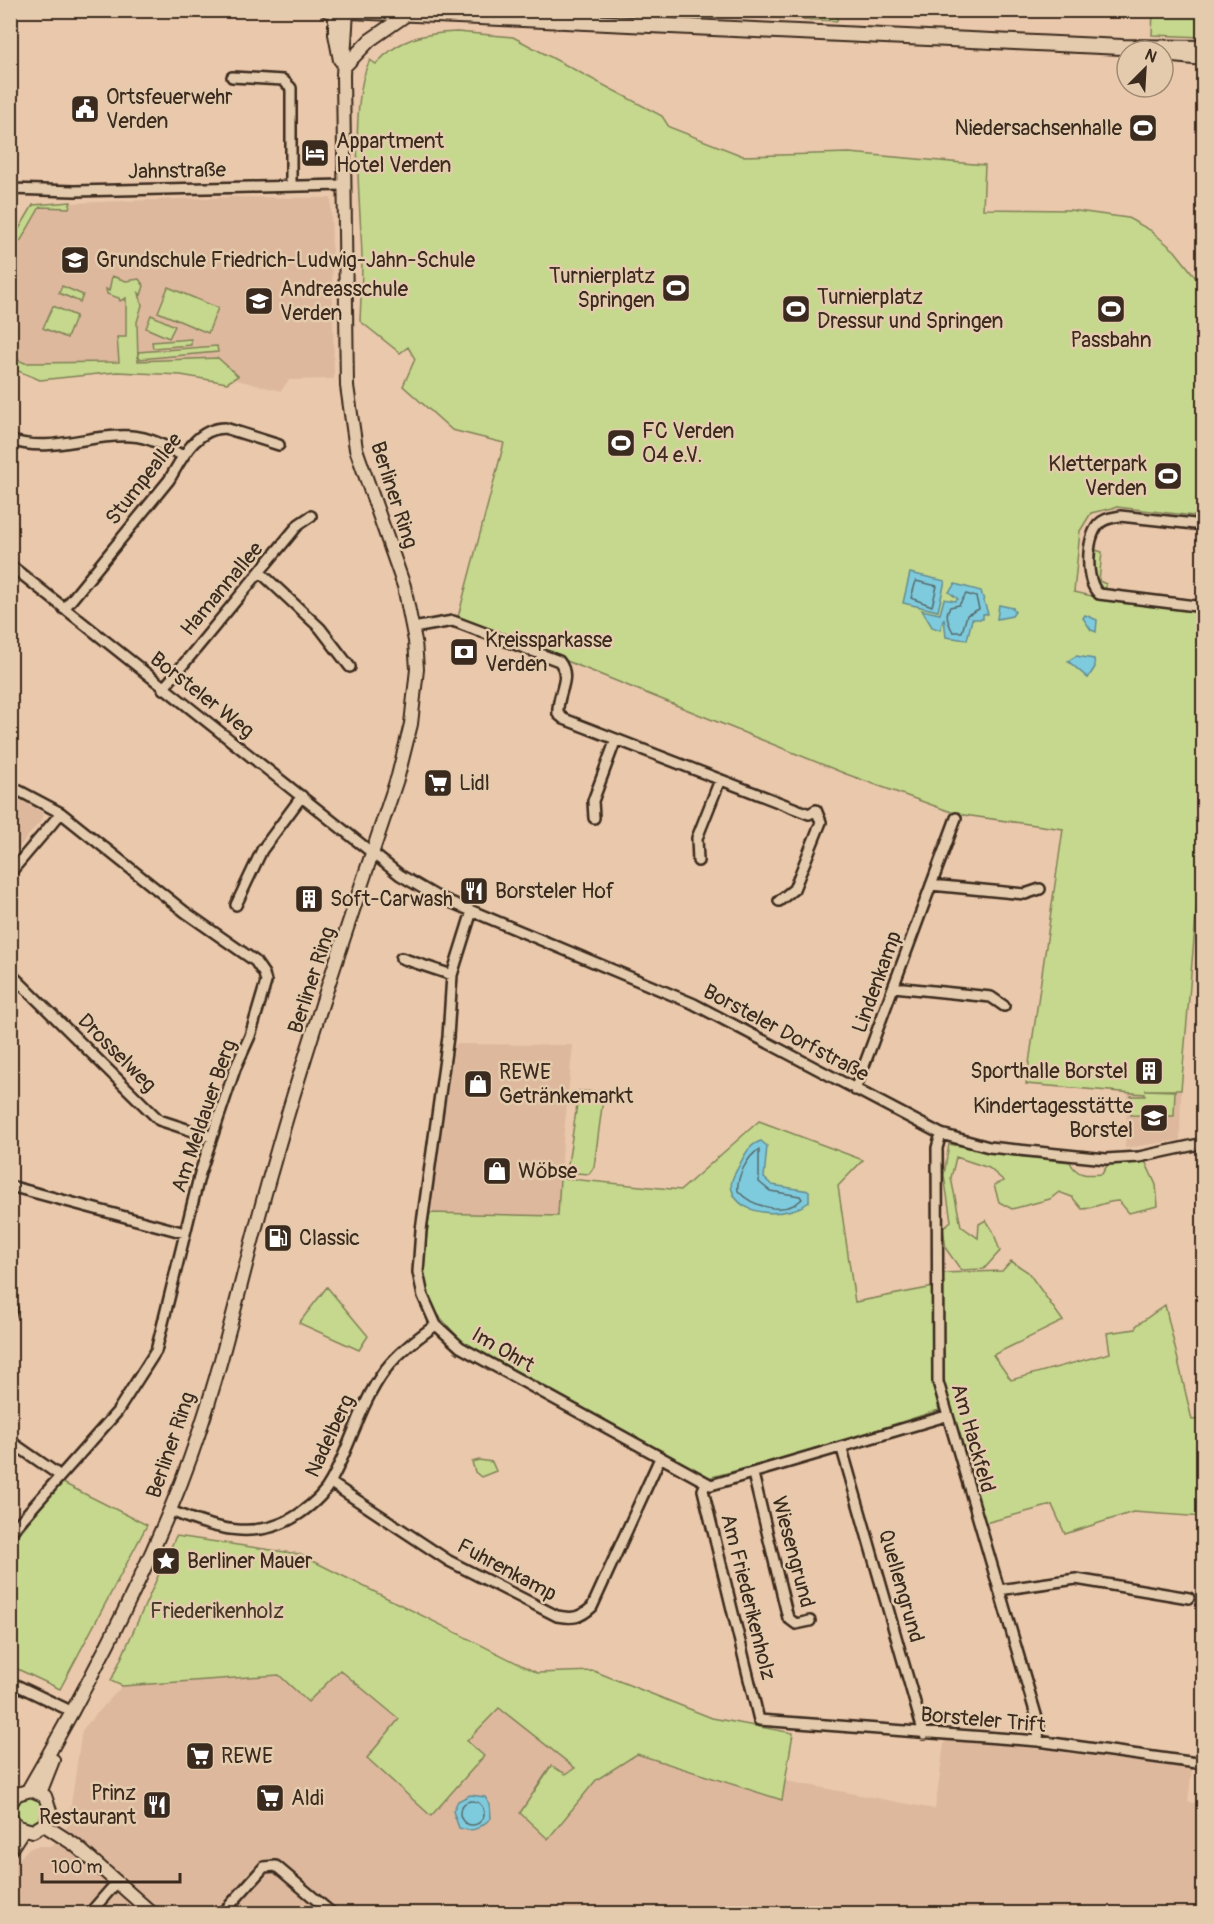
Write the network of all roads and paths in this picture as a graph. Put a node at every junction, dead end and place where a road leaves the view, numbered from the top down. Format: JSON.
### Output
{"nodes":[{"id":1,"x":328,"y":10,"type":"edge"},
{"id":2,"x":639,"y":10,"type":"edge"},
{"id":3,"x":341,"y":11,"type":"edge"},
{"id":4,"x":406,"y":15,"type":"junction"},
{"id":5,"x":638,"y":25,"type":"junction"},
{"id":6,"x":1115,"y":47,"type":"edge"},
{"id":7,"x":1175,"y":48,"type":"edge"},
{"id":8,"x":1203,"y":48,"type":"edge"},
{"id":9,"x":1175,"y":55,"type":"edge"},
{"id":10,"x":1203,"y":58,"type":"edge"},
{"id":11,"x":344,"y":71,"type":"junction"},
{"id":12,"x":232,"y":77,"type":"dead end"},
{"id":13,"x":344,"y":185,"type":"junction"},
{"id":14,"x":291,"y":186,"type":"junction"},
{"id":15,"x":10,"y":189,"type":"edge"},
{"id":16,"x":10,"y":440,"type":"edge"},
{"id":17,"x":279,"y":445,"type":"dead end"},
{"id":18,"x":183,"y":456,"type":"junction"},
{"id":19,"x":311,"y":516,"type":"dead end"},
{"id":20,"x":1203,"y":525,"type":"edge"},
{"id":21,"x":10,"y":565,"type":"edge"},
{"id":22,"x":260,"y":572,"type":"junction"},
{"id":23,"x":1203,"y":607,"type":"edge"},
{"id":24,"x":64,"y":609,"type":"junction"},
{"id":25,"x":413,"y":628,"type":"junction"},
{"id":26,"x":350,"y":668,"type":"dead end"},
{"id":27,"x":163,"y":688,"type":"junction"},
{"id":28,"x":616,"y":740,"type":"junction"},
{"id":29,"x":720,"y":780,"type":"junction"},
{"id":30,"x":10,"y":786,"type":"edge"},
{"id":31,"x":302,"y":796,"type":"junction"},
{"id":32,"x":61,"y":813,"type":"junction"},
{"id":33,"x":594,"y":818,"type":"dead end"},
{"id":34,"x":956,"y":818,"type":"dead end"},
{"id":35,"x":373,"y":852,"type":"junction"},
{"id":36,"x":698,"y":861,"type":"dead end"},
{"id":37,"x":10,"y":873,"type":"edge"},
{"id":38,"x":931,"y":885,"type":"junction"},
{"id":39,"x":1040,"y":889,"type":"dead end"},
{"id":40,"x":779,"y":901,"type":"dead end"},
{"id":41,"x":236,"y":905,"type":"dead end"},
{"id":42,"x":472,"y":911,"type":"junction"},
{"id":43,"x":401,"y":958,"type":"dead end"},
{"id":44,"x":10,"y":973,"type":"edge"},
{"id":45,"x":452,"y":975,"type":"junction"},
{"id":46,"x":894,"y":987,"type":"junction"},
{"id":47,"x":1004,"y":1006,"type":"dead end"},
{"id":48,"x":855,"y":1090,"type":"junction"},
{"id":49,"x":941,"y":1134,"type":"junction"},
{"id":50,"x":211,"y":1137,"type":"junction"},
{"id":51,"x":1203,"y":1143,"type":"edge"},
{"id":52,"x":10,"y":1185,"type":"edge"},
{"id":53,"x":185,"y":1233,"type":"junction"},
{"id":54,"x":436,"y":1325,"type":"junction"},
{"id":55,"x":946,"y":1416,"type":"junction"},
{"id":56,"x":10,"y":1442,"type":"edge"},
{"id":57,"x":842,"y":1449,"type":"junction"},
{"id":58,"x":660,"y":1458,"type":"junction"},
{"id":59,"x":753,"y":1474,"type":"junction"},
{"id":60,"x":59,"y":1475,"type":"junction"},
{"id":61,"x":331,"y":1483,"type":"junction"},
{"id":62,"x":706,"y":1483,"type":"junction"},
{"id":63,"x":169,"y":1510,"type":"junction"},
{"id":64,"x":10,"y":1533,"type":"edge"},
{"id":65,"x":999,"y":1590,"type":"junction"},
{"id":66,"x":1189,"y":1598,"type":"dead end"},
{"id":67,"x":810,"y":1621,"type":"dead end"},
{"id":68,"x":10,"y":1682,"type":"edge"},
{"id":69,"x":73,"y":1712,"type":"junction"},
{"id":70,"x":759,"y":1720,"type":"joint"},
{"id":71,"x":924,"y":1734,"type":"junction"},
{"id":72,"x":1038,"y":1742,"type":"junction"},
{"id":73,"x":1203,"y":1764,"type":"edge"},
{"id":74,"x":34,"y":1792,"type":"junction"},
{"id":75,"x":10,"y":1804,"type":"edge"},
{"id":76,"x":47,"y":1821,"type":"junction"},
{"id":77,"x":14,"y":1824,"type":"edge"},
{"id":78,"x":10,"y":1850,"type":"edge"},
{"id":79,"x":117,"y":1882,"type":"junction"},
{"id":80,"x":89,"y":1914,"type":"edge"},
{"id":81,"x":153,"y":1914,"type":"edge"},
{"id":82,"x":222,"y":1914,"type":"edge"},
{"id":83,"x":333,"y":1914,"type":"edge"}],
"edges":[{"from":1,"to":3,"type":"main road"},
{"from":2,"to":5,"type":"street"},
{"from":3,"to":4,"type":"main road"},
{"from":3,"to":11,"type":"street","name":"Berliner Ring"},
{"from":4,"to":5,"type":"main road"},
{"from":4,"to":11,"type":"street"},
{"from":5,"to":6,"type":"main road"},
{"from":7,"to":8,"type":"main road"},
{"from":9,"to":10,"type":"main road"},
{"from":11,"to":13,"type":"street","name":"Berliner Ring"},
{"from":12,"to":14,"type":"street"},
{"from":13,"to":14,"type":"street","name":"Jahnstraße"},
{"from":13,"to":25,"type":"street","name":"Berliner Ring"},
{"from":14,"to":15,"type":"street","name":"Jahnstraße"},
{"from":16,"to":18,"type":"street"},
{"from":17,"to":18,"type":"street","name":"Stumpeallee"},
{"from":18,"to":24,"type":"street","name":"Stumpeallee"},
{"from":19,"to":22,"type":"street","name":"Hamannallee"},
{"from":20,"to":23,"type":"street"},
{"from":21,"to":24,"type":"street","name":"Borsteler Weg"},
{"from":22,"to":26,"type":"street"},
{"from":22,"to":27,"type":"street","name":"Hamannallee"},
{"from":24,"to":27,"type":"street","name":"Borsteler Weg"},
{"from":25,"to":28,"type":"street"},
{"from":25,"to":35,"type":"street","name":"Berliner Ring"},
{"from":27,"to":31,"type":"street","name":"Borsteler Weg"},
{"from":28,"to":29,"type":"street"},
{"from":28,"to":33,"type":"street"},
{"from":29,"to":36,"type":"street"},
{"from":29,"to":40,"type":"street"},
{"from":30,"to":32,"type":"street","name":"Am Meldauer Berg"},
{"from":31,"to":35,"type":"street","name":"Borsteler Weg"},
{"from":31,"to":41,"type":"street"},
{"from":32,"to":37,"type":"street"},
{"from":32,"to":50,"type":"street","name":"Am Meldauer Berg"},
{"from":34,"to":38,"type":"street","name":"Lindenkamp"},
{"from":35,"to":42,"type":"street","name":"Borsteler Dorfstraße"},
{"from":35,"to":63,"type":"street","name":"Berliner Ring"},
{"from":38,"to":39,"type":"street"},
{"from":38,"to":46,"type":"street","name":"Lindenkamp"},
{"from":42,"to":45,"type":"street","name":"Im Ohrt"},
{"from":42,"to":48,"type":"street","name":"Borsteler Dorfstraße"},
{"from":43,"to":45,"type":"street"},
{"from":44,"to":50,"type":"street","name":"Drosselweg"},
{"from":45,"to":54,"type":"street","name":"Im Ohrt"},
{"from":46,"to":47,"type":"street"},
{"from":46,"to":48,"type":"street","name":"Lindenkamp"},
{"from":48,"to":49,"type":"street","name":"Borsteler Dorfstraße"},
{"from":49,"to":51,"type":"street","name":"Borsteler Dorfstraße"},
{"from":49,"to":55,"type":"street","name":"Am Hackfeld"},
{"from":50,"to":53,"type":"street","name":"Am Meldauer Berg"},
{"from":52,"to":53,"type":"street"},
{"from":53,"to":60,"type":"street","name":"Am Meldauer Berg"},
{"from":54,"to":58,"type":"street","name":"Im Ohrt"},
{"from":54,"to":61,"type":"street","name":"Nadelberg"},
{"from":55,"to":57,"type":"street"},
{"from":55,"to":65,"type":"street","name":"Am Hackfeld"},
{"from":56,"to":60,"type":"street"},
{"from":57,"to":59,"type":"street"},
{"from":57,"to":71,"type":"street","name":"Quellengrund"},
{"from":58,"to":61,"type":"street","name":"Fuhrenkamp"},
{"from":58,"to":62,"type":"street","name":"Im Ohrt"},
{"from":59,"to":62,"type":"street"},
{"from":59,"to":67,"type":"street","name":"Wiesengrund"},
{"from":60,"to":64,"type":"street","name":"Am Meldauer Berg"},
{"from":61,"to":63,"type":"street","name":"Nadelberg"},
{"from":62,"to":70,"type":"street","name":"Am Friederikenholz"},
{"from":63,"to":69,"type":"street","name":"Berliner Ring"},
{"from":65,"to":66,"type":"street"},
{"from":65,"to":72,"type":"street","name":"Am Hackfeld"},
{"from":68,"to":69,"type":"street"},
{"from":69,"to":74,"type":"street","name":"Berliner Ring"},
{"from":70,"to":71,"type":"street","name":"Borsteler Trift"},
{"from":71,"to":72,"type":"street","name":"Borsteler Trift"},
{"from":72,"to":73,"type":"street","name":"Borsteler Trift"},
{"from":74,"to":75,"type":"street"},
{"from":74,"to":76,"type":"street"},
{"from":76,"to":77,"type":"street"},
{"from":76,"to":79,"type":"street"},
{"from":77,"to":78,"type":"street"},
{"from":79,"to":80,"type":"street"},
{"from":79,"to":81,"type":"street"},
{"from":82,"to":83,"type":"street"}]}
